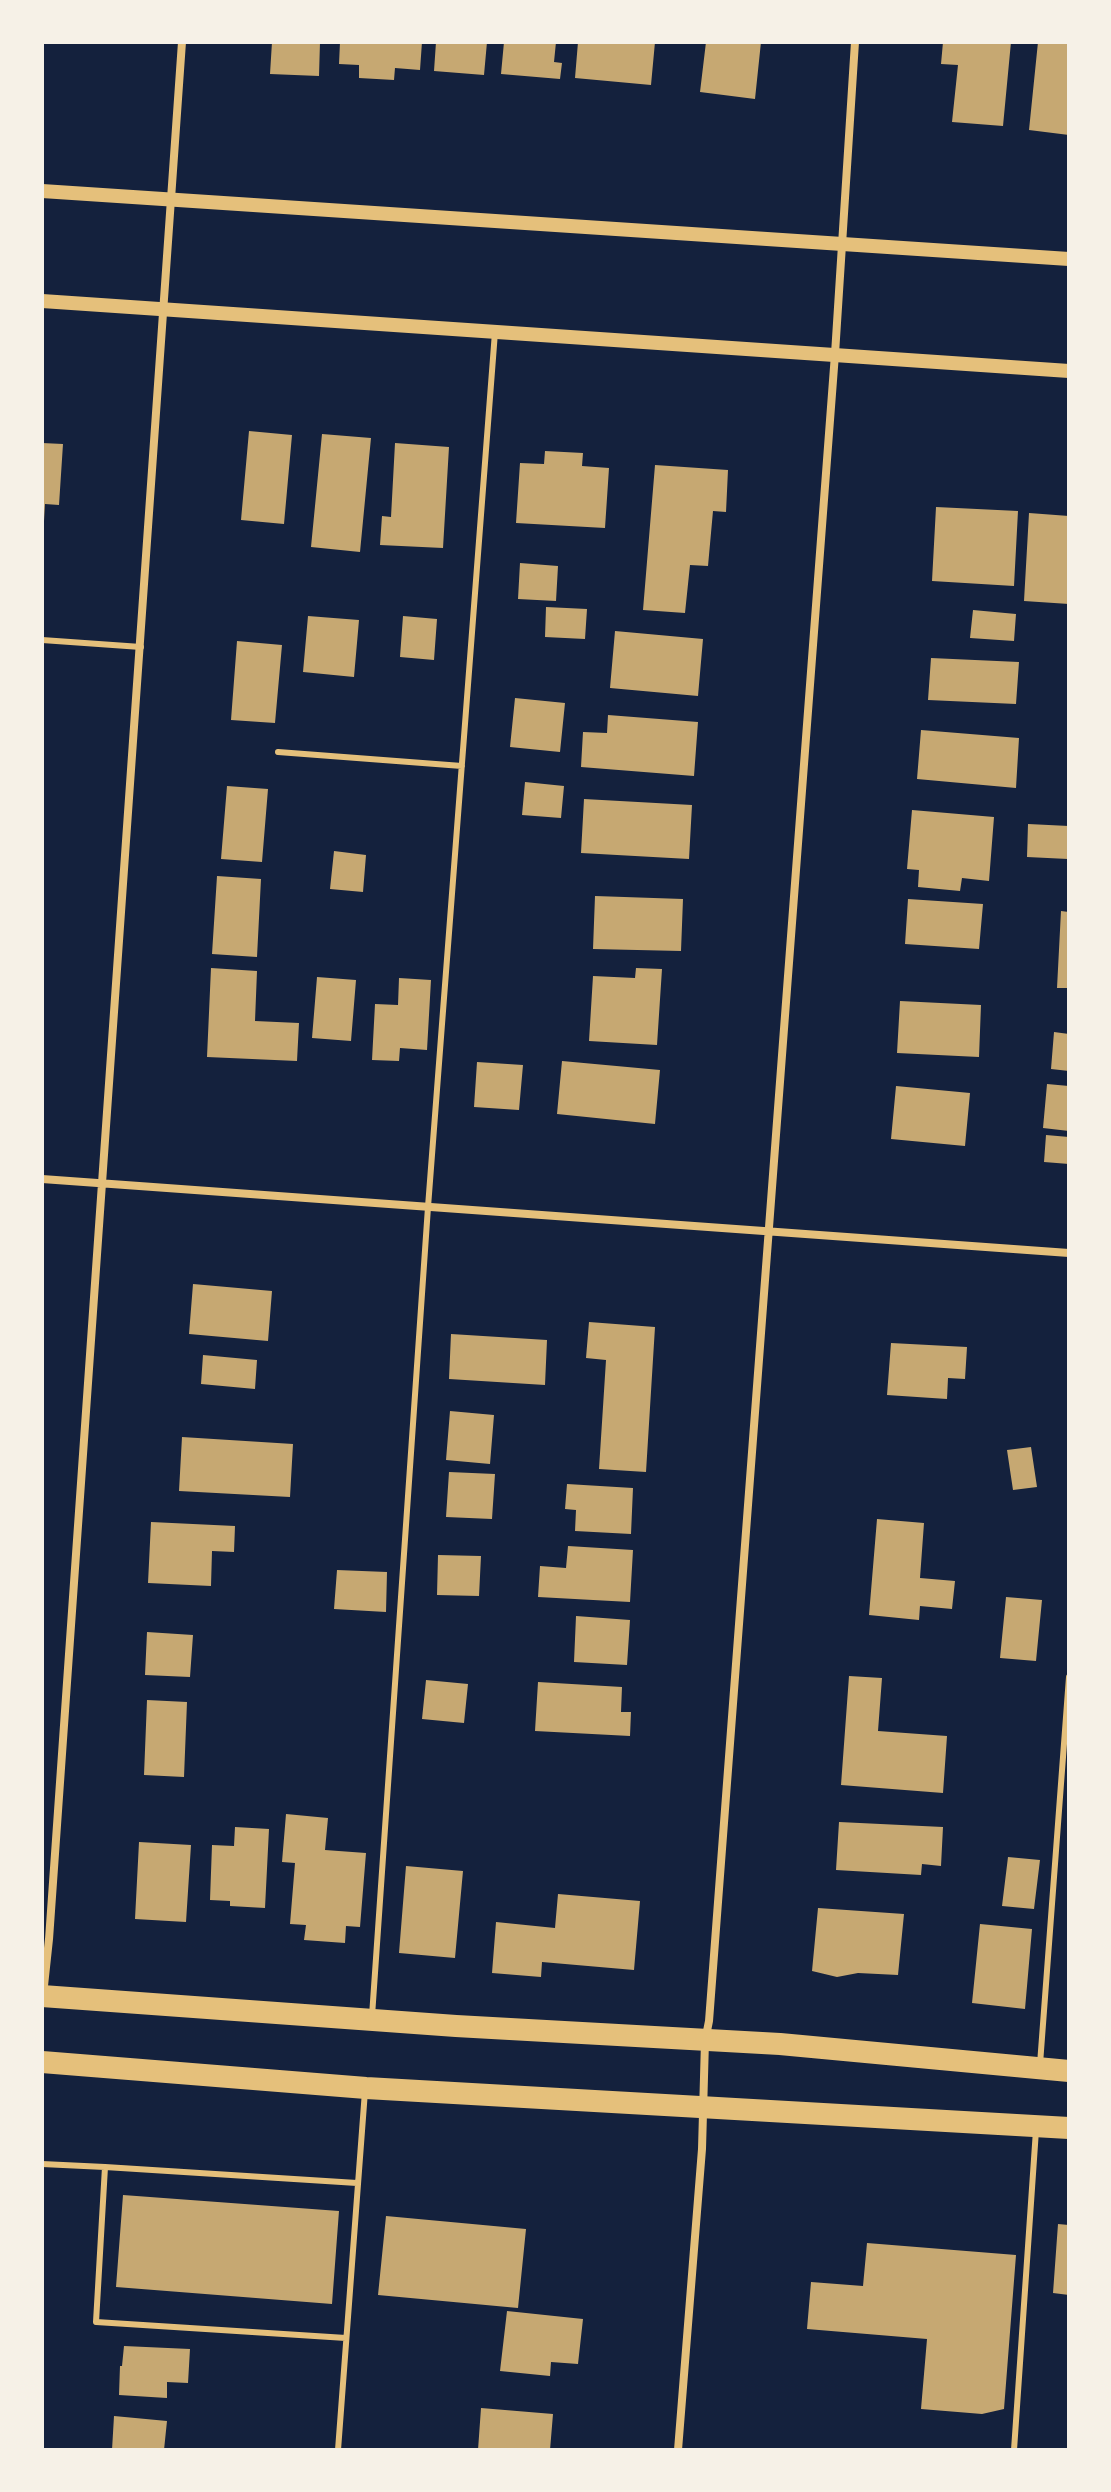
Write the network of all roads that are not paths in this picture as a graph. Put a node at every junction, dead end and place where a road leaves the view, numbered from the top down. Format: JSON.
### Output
{"nodes":[{"id":1,"x":182,"y":42,"type":"edge"},
{"id":2,"x":855,"y":42,"type":"edge"},
{"id":3,"x":42,"y":191,"type":"edge"},
{"id":4,"x":171,"y":201,"type":"junction"},
{"id":5,"x":841,"y":242,"type":"junction"},
{"id":6,"x":1069,"y":259,"type":"edge"},
{"id":7,"x":42,"y":301,"type":"edge"},
{"id":8,"x":163,"y":310,"type":"junction"},
{"id":9,"x":495,"y":332,"type":"junction"},
{"id":10,"x":835,"y":354,"type":"junction"},
{"id":11,"x":1069,"y":371,"type":"edge"},
{"id":12,"x":42,"y":640,"type":"edge"},
{"id":13,"x":141,"y":647,"type":"junction"},
{"id":14,"x":278,"y":752,"type":"dead end"},
{"id":15,"x":462,"y":766,"type":"junction"},
{"id":16,"x":42,"y":1179,"type":"edge"},
{"id":17,"x":102,"y":1183,"type":"junction"},
{"id":18,"x":428,"y":1207,"type":"junction"},
{"id":19,"x":767,"y":1229,"type":"junction"},
{"id":20,"x":1069,"y":1253,"type":"edge"},
{"id":21,"x":1069,"y":1677,"type":"edge"},
{"id":22,"x":42,"y":1996,"type":"edge"},
{"id":23,"x":42,"y":2004,"type":"edge"},
{"id":24,"x":372,"y":2019,"type":"junction"},
{"id":25,"x":705,"y":2041,"type":"junction"},
{"id":26,"x":42,"y":2062,"type":"edge"},
{"id":27,"x":1039,"y":2069,"type":"junction"},
{"id":28,"x":1069,"y":2071,"type":"edge"},
{"id":29,"x":366,"y":2088,"type":"junction"},
{"id":30,"x":704,"y":2109,"type":"junction"},
{"id":31,"x":1036,"y":2127,"type":"junction"},
{"id":32,"x":1069,"y":2128,"type":"edge"},
{"id":33,"x":42,"y":2164,"type":"edge"},
{"id":34,"x":105,"y":2167,"type":"junction"},
{"id":35,"x":357,"y":2183,"type":"junction"},
{"id":36,"x":346,"y":2338,"type":"junction"},
{"id":37,"x":338,"y":2450,"type":"edge"},
{"id":38,"x":678,"y":2450,"type":"edge"},
{"id":39,"x":1014,"y":2450,"type":"edge"}],
"edges":[{"from":1,"to":4,"type":"street"},
{"from":2,"to":5,"type":"street"},
{"from":3,"to":4,"type":"street"},
{"from":4,"to":5,"type":"street"},
{"from":4,"to":8,"type":"street"},
{"from":5,"to":6,"type":"street"},
{"from":5,"to":10,"type":"street"},
{"from":7,"to":8,"type":"street"},
{"from":8,"to":9,"type":"street"},
{"from":8,"to":13,"type":"street"},
{"from":9,"to":10,"type":"street"},
{"from":9,"to":15,"type":"lane"},
{"from":10,"to":11,"type":"street"},
{"from":10,"to":19,"type":"street"},
{"from":12,"to":13,"type":"lane"},
{"from":13,"to":17,"type":"street"},
{"from":14,"to":15,"type":"lane"},
{"from":15,"to":18,"type":"lane"},
{"from":16,"to":17,"type":"street"},
{"from":17,"to":18,"type":"street"},
{"from":17,"to":22,"type":"street"},
{"from":18,"to":19,"type":"street"},
{"from":18,"to":24,"type":"lane"},
{"from":19,"to":20,"type":"street"},
{"from":19,"to":25,"type":"street"},
{"from":21,"to":27,"type":"lane"},
{"from":22,"to":23,"type":"street"},
{"from":22,"to":24,"type":"highway"},
{"from":24,"to":25,"type":"highway"},
{"from":25,"to":27,"type":"highway"},
{"from":25,"to":30,"type":"street"},
{"from":26,"to":29,"type":"highway"},
{"from":27,"to":28,"type":"highway"},
{"from":29,"to":30,"type":"highway"},
{"from":29,"to":35,"type":"lane"},
{"from":30,"to":31,"type":"highway"},
{"from":30,"to":38,"type":"street"},
{"from":31,"to":32,"type":"highway"},
{"from":31,"to":39,"type":"lane"},
{"from":33,"to":34,"type":"lane"},
{"from":34,"to":35,"type":"lane"},
{"from":34,"to":36,"type":"lane"},
{"from":35,"to":36,"type":"lane"},
{"from":36,"to":37,"type":"lane"}]}
